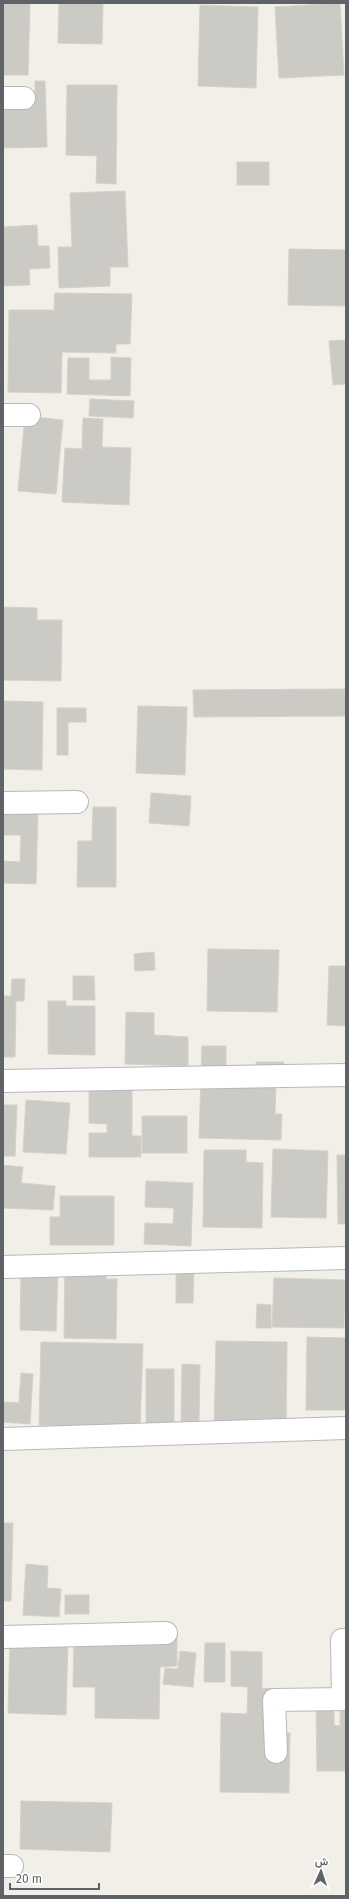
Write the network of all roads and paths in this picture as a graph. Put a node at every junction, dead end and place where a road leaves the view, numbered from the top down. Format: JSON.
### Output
{"nodes":[{"id":1,"x":29,"y":414,"type":"dead end"},
{"id":2,"x":3,"y":415,"type":"edge"},
{"id":3,"x":77,"y":802,"type":"dead end"},
{"id":4,"x":3,"y":803,"type":"edge"},
{"id":5,"x":346,"y":1075,"type":"edge"},
{"id":6,"x":3,"y":1081,"type":"edge"},
{"id":7,"x":346,"y":1258,"type":"edge"},
{"id":8,"x":3,"y":1267,"type":"edge"},
{"id":9,"x":346,"y":1428,"type":"edge"},
{"id":10,"x":3,"y":1439,"type":"edge"},
{"id":11,"x":166,"y":1633,"type":"dead end"},
{"id":12,"x":3,"y":1636,"type":"edge"},
{"id":13,"x":346,"y":1640,"type":"edge"},
{"id":14,"x":344,"y":1699,"type":"edge"},
{"id":15,"x":276,"y":1752,"type":"dead end"}],
"edges":[{"from":1,"to":2,"type":"street"},
{"from":3,"to":4,"type":"street"},
{"from":5,"to":6,"type":"street"},
{"from":7,"to":8,"type":"street"},
{"from":9,"to":10,"type":"street"},
{"from":11,"to":12,"type":"street"},
{"from":13,"to":14,"type":"street"},
{"from":14,"to":15,"type":"street"}]}
